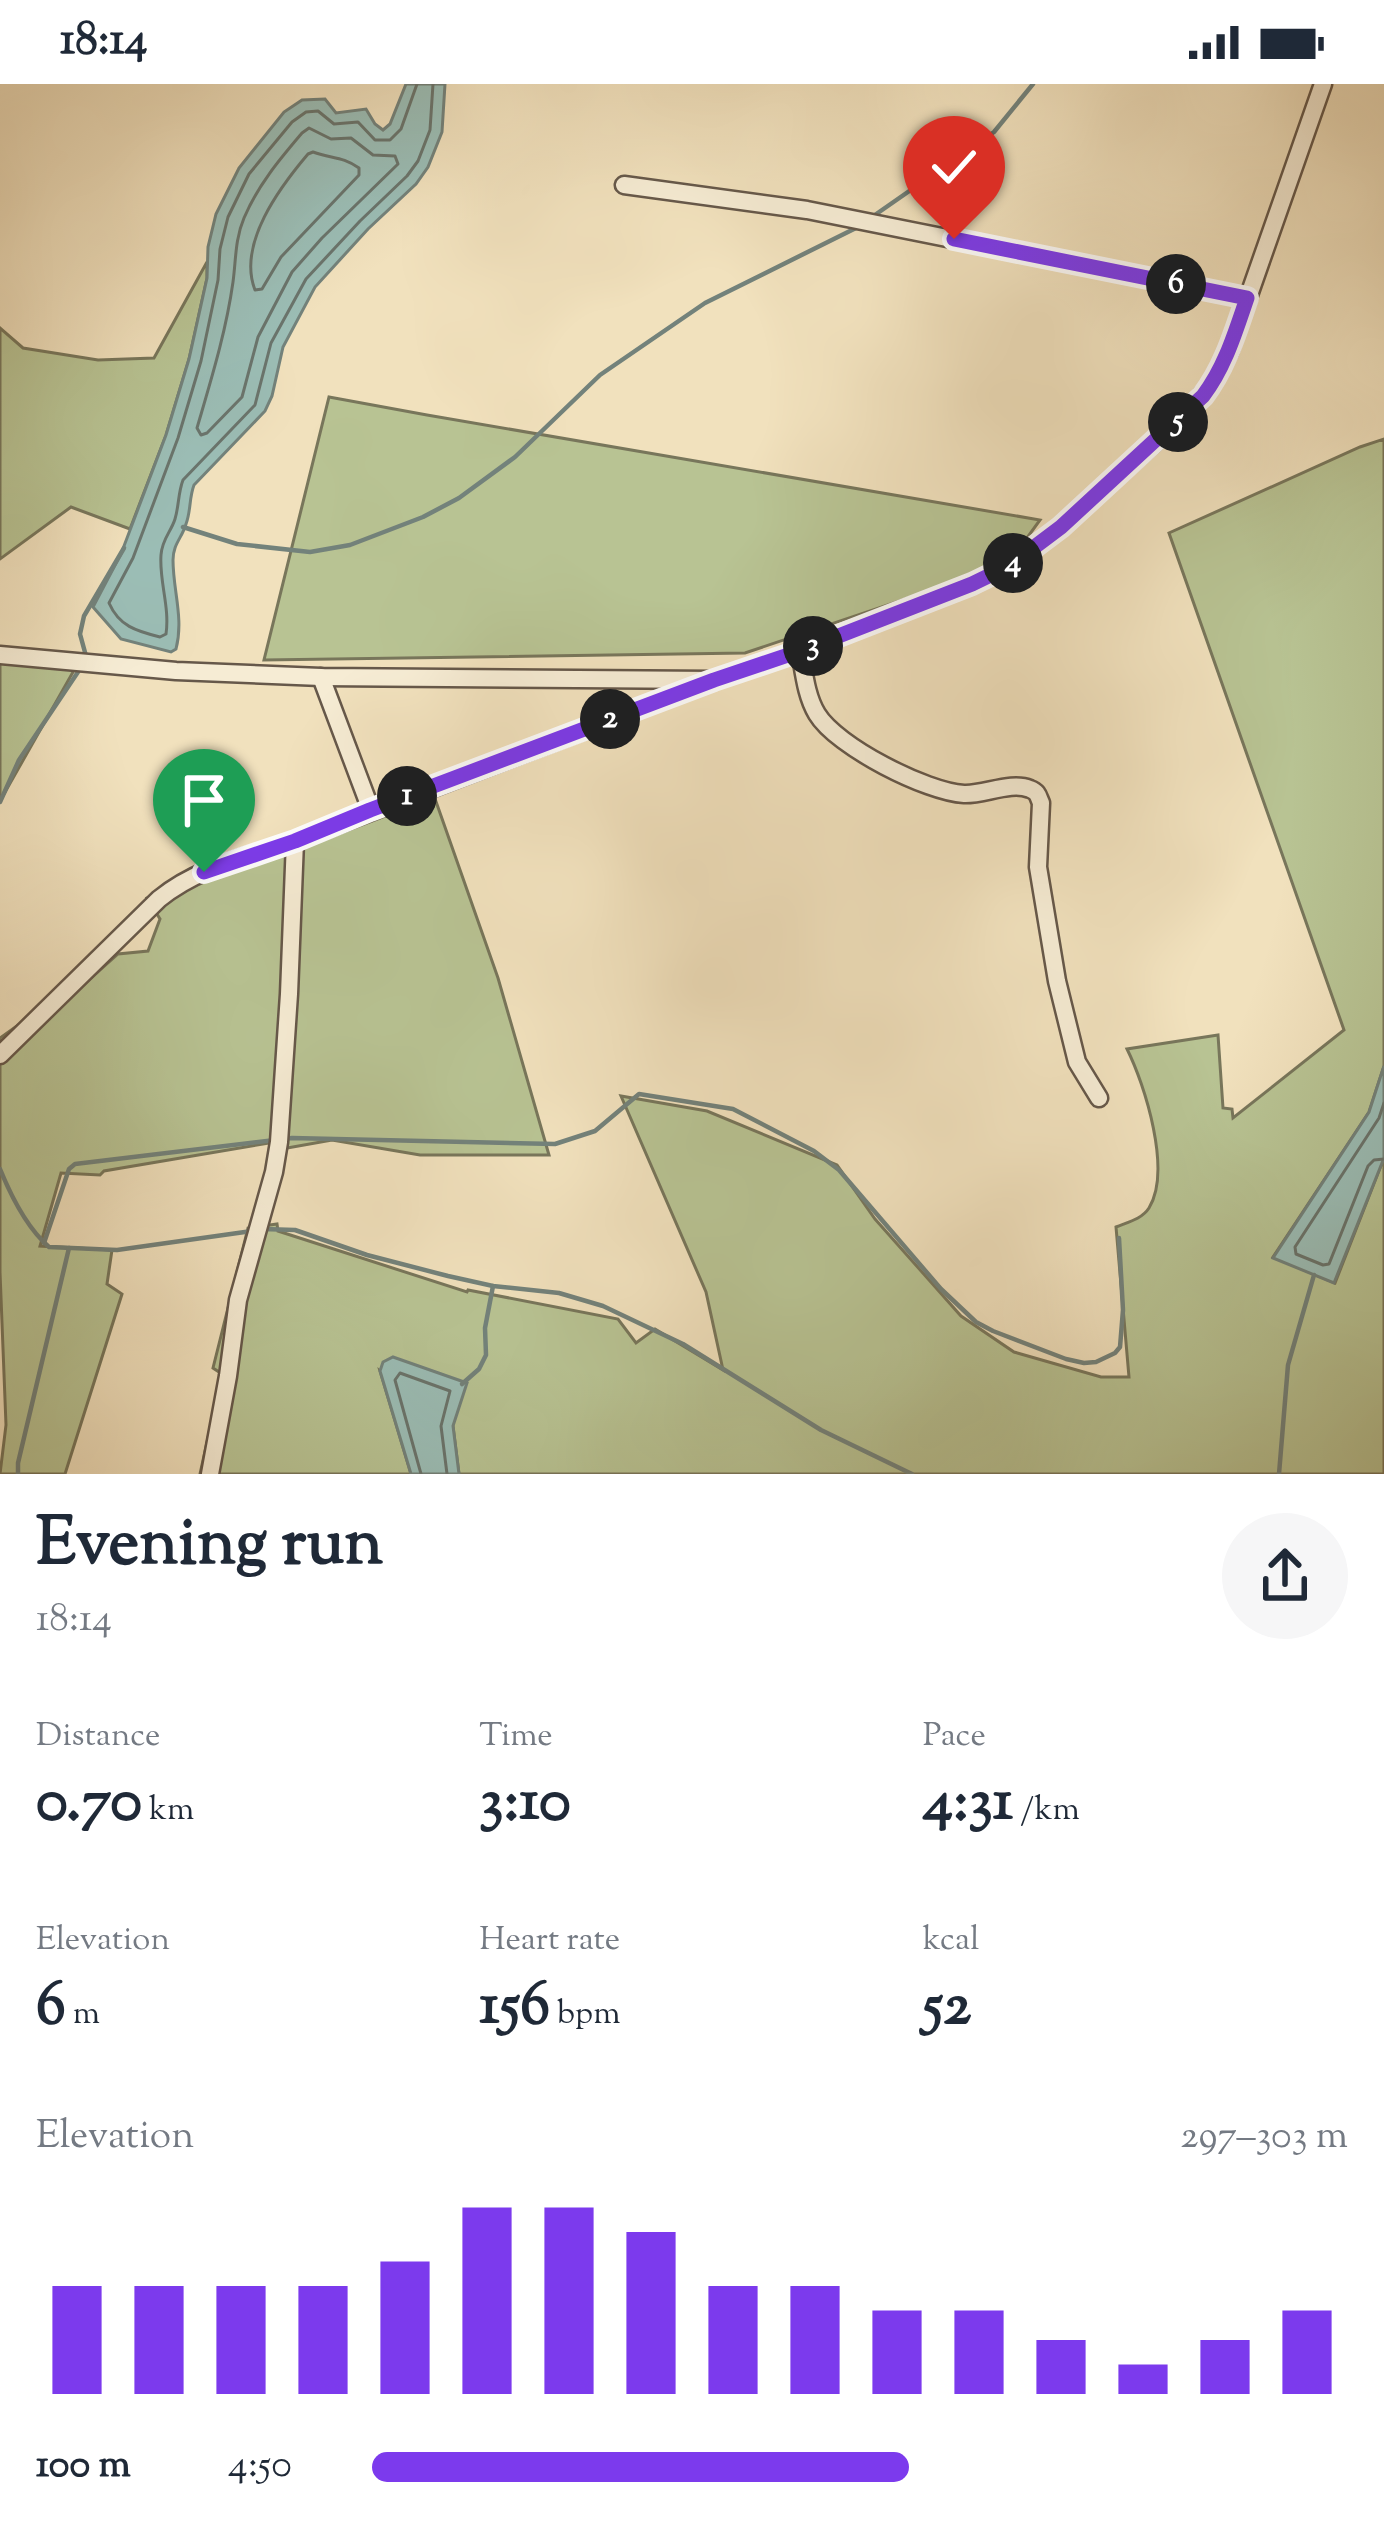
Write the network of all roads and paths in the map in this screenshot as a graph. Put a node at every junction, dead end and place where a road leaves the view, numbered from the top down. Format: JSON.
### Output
{"nodes":[{"id":1,"x":1322,"y":84,"type":"edge"},
{"id":2,"x":624,"y":185,"type":"dead end"},
{"id":3,"x":1247,"y":298,"type":"junction"},
{"id":4,"x":800,"y":651,"type":"junction"},
{"id":5,"x":0,"y":655,"type":"edge"},
{"id":6,"x":321,"y":677,"type":"junction"},
{"id":7,"x":714,"y":680,"type":"junction"},
{"id":8,"x":370,"y":810,"type":"junction"},
{"id":9,"x":295,"y":841,"type":"junction"},
{"id":10,"x":0,"y":1054,"type":"edge"},
{"id":11,"x":1099,"y":1098,"type":"dead end"},
{"id":12,"x":210,"y":1474,"type":"edge"}],
"edges":[{"from":1,"to":3,"type":"street"},
{"from":2,"to":3,"type":"street"},
{"from":3,"to":4,"type":"street"},
{"from":4,"to":7,"type":"street"},
{"from":4,"to":11,"type":"street"},
{"from":5,"to":6,"type":"street"},
{"from":6,"to":7,"type":"street"},
{"from":6,"to":8,"type":"street"},
{"from":7,"to":8,"type":"street"},
{"from":8,"to":9,"type":"street"},
{"from":9,"to":10,"type":"street"},
{"from":9,"to":12,"type":"street"}]}
